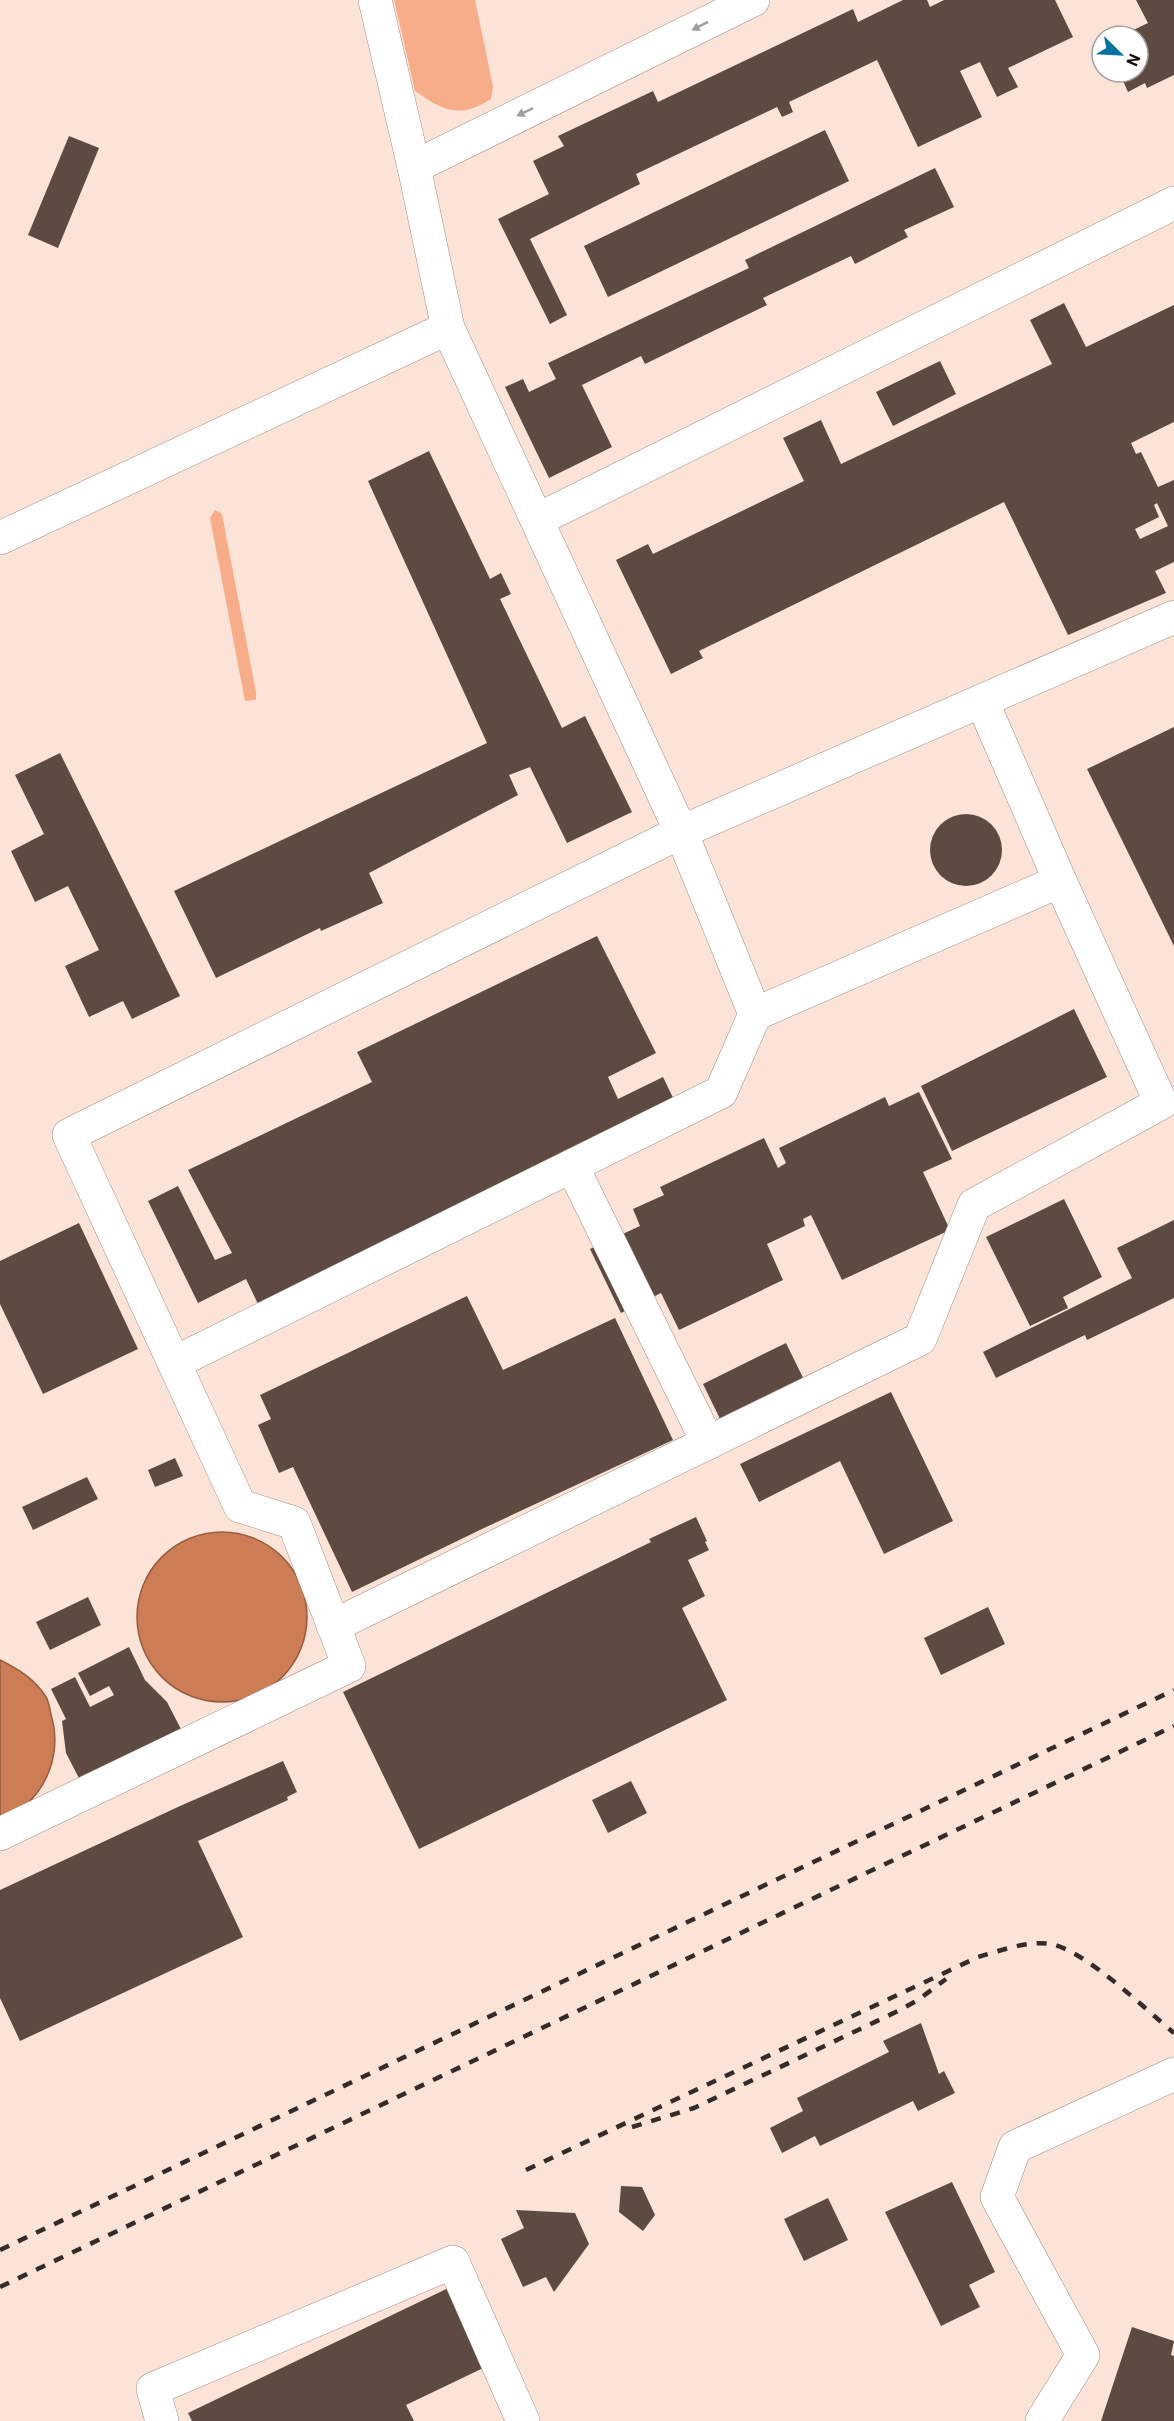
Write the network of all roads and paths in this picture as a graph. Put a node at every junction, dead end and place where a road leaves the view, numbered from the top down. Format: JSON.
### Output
{"nodes":[{"id":1,"x":375,"y":0,"type":"edge"},
{"id":2,"x":753,"y":0,"type":"edge"},
{"id":3,"x":414,"y":167,"type":"junction"},
{"id":4,"x":1174,"y":203,"type":"edge"},
{"id":5,"x":448,"y":328,"type":"junction"},
{"id":6,"x":537,"y":520,"type":"junction"},
{"id":7,"x":0,"y":538,"type":"edge"},
{"id":8,"x":1174,"y":617,"type":"edge"},
{"id":9,"x":982,"y":701,"type":"junction"},
{"id":10,"x":681,"y":832,"type":"junction"},
{"id":11,"x":1060,"y":881,"type":"junction"},
{"id":12,"x":754,"y":1014,"type":"junction"},
{"id":13,"x":572,"y":1166,"type":"junction"},
{"id":14,"x":174,"y":1363,"type":"junction"},
{"id":15,"x":708,"y":1443,"type":"junction"},
{"id":16,"x":333,"y":1626,"type":"junction"},
{"id":17,"x":0,"y":1834,"type":"edge"},
{"id":18,"x":1174,"y":2074,"type":"edge"},
{"id":19,"x":162,"y":2421,"type":"edge"},
{"id":20,"x":523,"y":2421,"type":"edge"},
{"id":21,"x":1042,"y":2421,"type":"edge"}],
"edges":[{"from":1,"to":3,"type":"street"},
{"from":2,"to":3,"type":"street","one_way":true},
{"from":3,"to":5,"type":"street"},
{"from":4,"to":6,"type":"street"},
{"from":5,"to":6,"type":"street"},
{"from":5,"to":7,"type":"street"},
{"from":6,"to":10,"type":"street"},
{"from":8,"to":9,"type":"street"},
{"from":9,"to":10,"type":"street"},
{"from":9,"to":11,"type":"street"},
{"from":10,"to":12,"type":"street"},
{"from":10,"to":14,"type":"street"},
{"from":11,"to":12,"type":"street"},
{"from":11,"to":15,"type":"street"},
{"from":12,"to":13,"type":"street"},
{"from":13,"to":14,"type":"street"},
{"from":13,"to":15,"type":"street"},
{"from":14,"to":16,"type":"street"},
{"from":15,"to":16,"type":"street"},
{"from":16,"to":17,"type":"street"},
{"from":18,"to":21,"type":"street"},
{"from":19,"to":20,"type":"street"}]}
